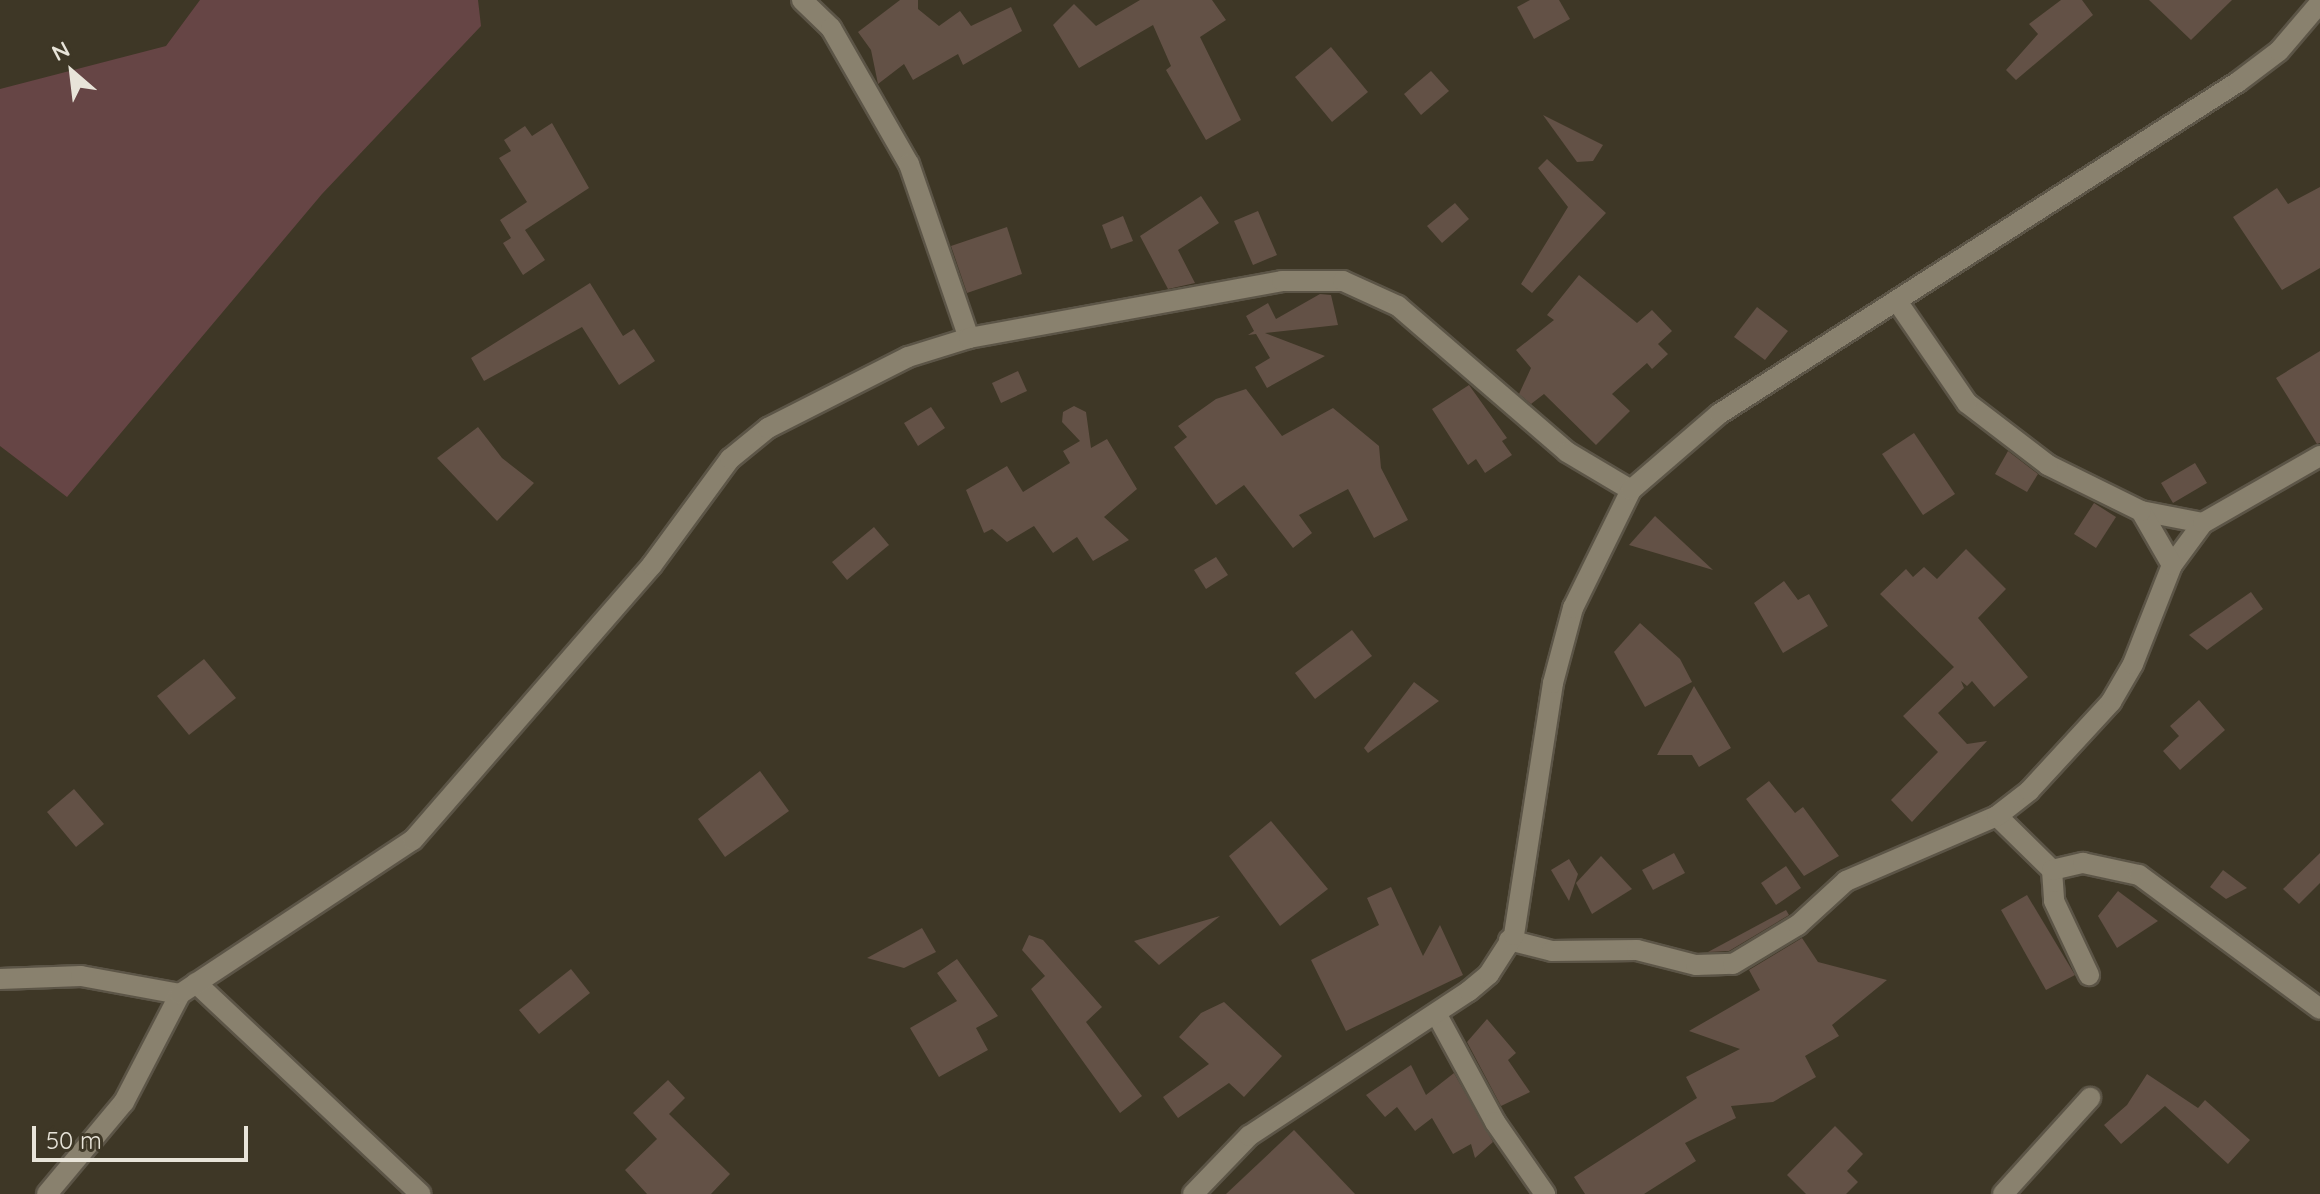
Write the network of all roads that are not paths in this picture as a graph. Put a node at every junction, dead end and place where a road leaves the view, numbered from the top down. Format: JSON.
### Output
{"nodes":[{"id":1,"x":802,"y":0,"type":"edge"},
{"id":2,"x":2320,"y":3,"type":"edge"},
{"id":3,"x":1897,"y":301,"type":"junction"},
{"id":4,"x":969,"y":338,"type":"junction"},
{"id":5,"x":2320,"y":456,"type":"edge"},
{"id":6,"x":1631,"y":490,"type":"junction"},
{"id":7,"x":2141,"y":511,"type":"junction"},
{"id":8,"x":2203,"y":523,"type":"junction"},
{"id":9,"x":2172,"y":565,"type":"junction"},
{"id":10,"x":1997,"y":816,"type":"junction"},
{"id":11,"x":2052,"y":870,"type":"junction"},
{"id":12,"x":1509,"y":940,"type":"junction"},
{"id":13,"x":2089,"y":975,"type":"dead end"},
{"id":14,"x":0,"y":979,"type":"edge"},
{"id":15,"x":188,"y":989,"type":"junction"},
{"id":16,"x":2320,"y":1009,"type":"edge"},
{"id":17,"x":1437,"y":1015,"type":"junction"},
{"id":18,"x":2090,"y":1098,"type":"dead end"},
{"id":19,"x":47,"y":1194,"type":"edge"},
{"id":20,"x":421,"y":1194,"type":"edge"},
{"id":21,"x":1193,"y":1194,"type":"edge"},
{"id":22,"x":1545,"y":1194,"type":"edge"},
{"id":23,"x":2003,"y":1194,"type":"edge"}],
"edges":[{"from":1,"to":4,"type":"street"},
{"from":2,"to":3,"type":"street"},
{"from":3,"to":6,"type":"street"},
{"from":3,"to":7,"type":"street"},
{"from":4,"to":6,"type":"street"},
{"from":4,"to":15,"type":"street"},
{"from":5,"to":8,"type":"street"},
{"from":6,"to":12,"type":"street"},
{"from":7,"to":8,"type":"street"},
{"from":7,"to":9,"type":"street"},
{"from":8,"to":9,"type":"street"},
{"from":9,"to":10,"type":"street"},
{"from":10,"to":11,"type":"street"},
{"from":10,"to":12,"type":"street"},
{"from":11,"to":13,"type":"street"},
{"from":11,"to":16,"type":"street"},
{"from":12,"to":17,"type":"street"},
{"from":14,"to":15,"type":"street"},
{"from":15,"to":19,"type":"street"},
{"from":15,"to":20,"type":"street"},
{"from":17,"to":21,"type":"street"},
{"from":17,"to":22,"type":"street"},
{"from":18,"to":23,"type":"street"}]}
